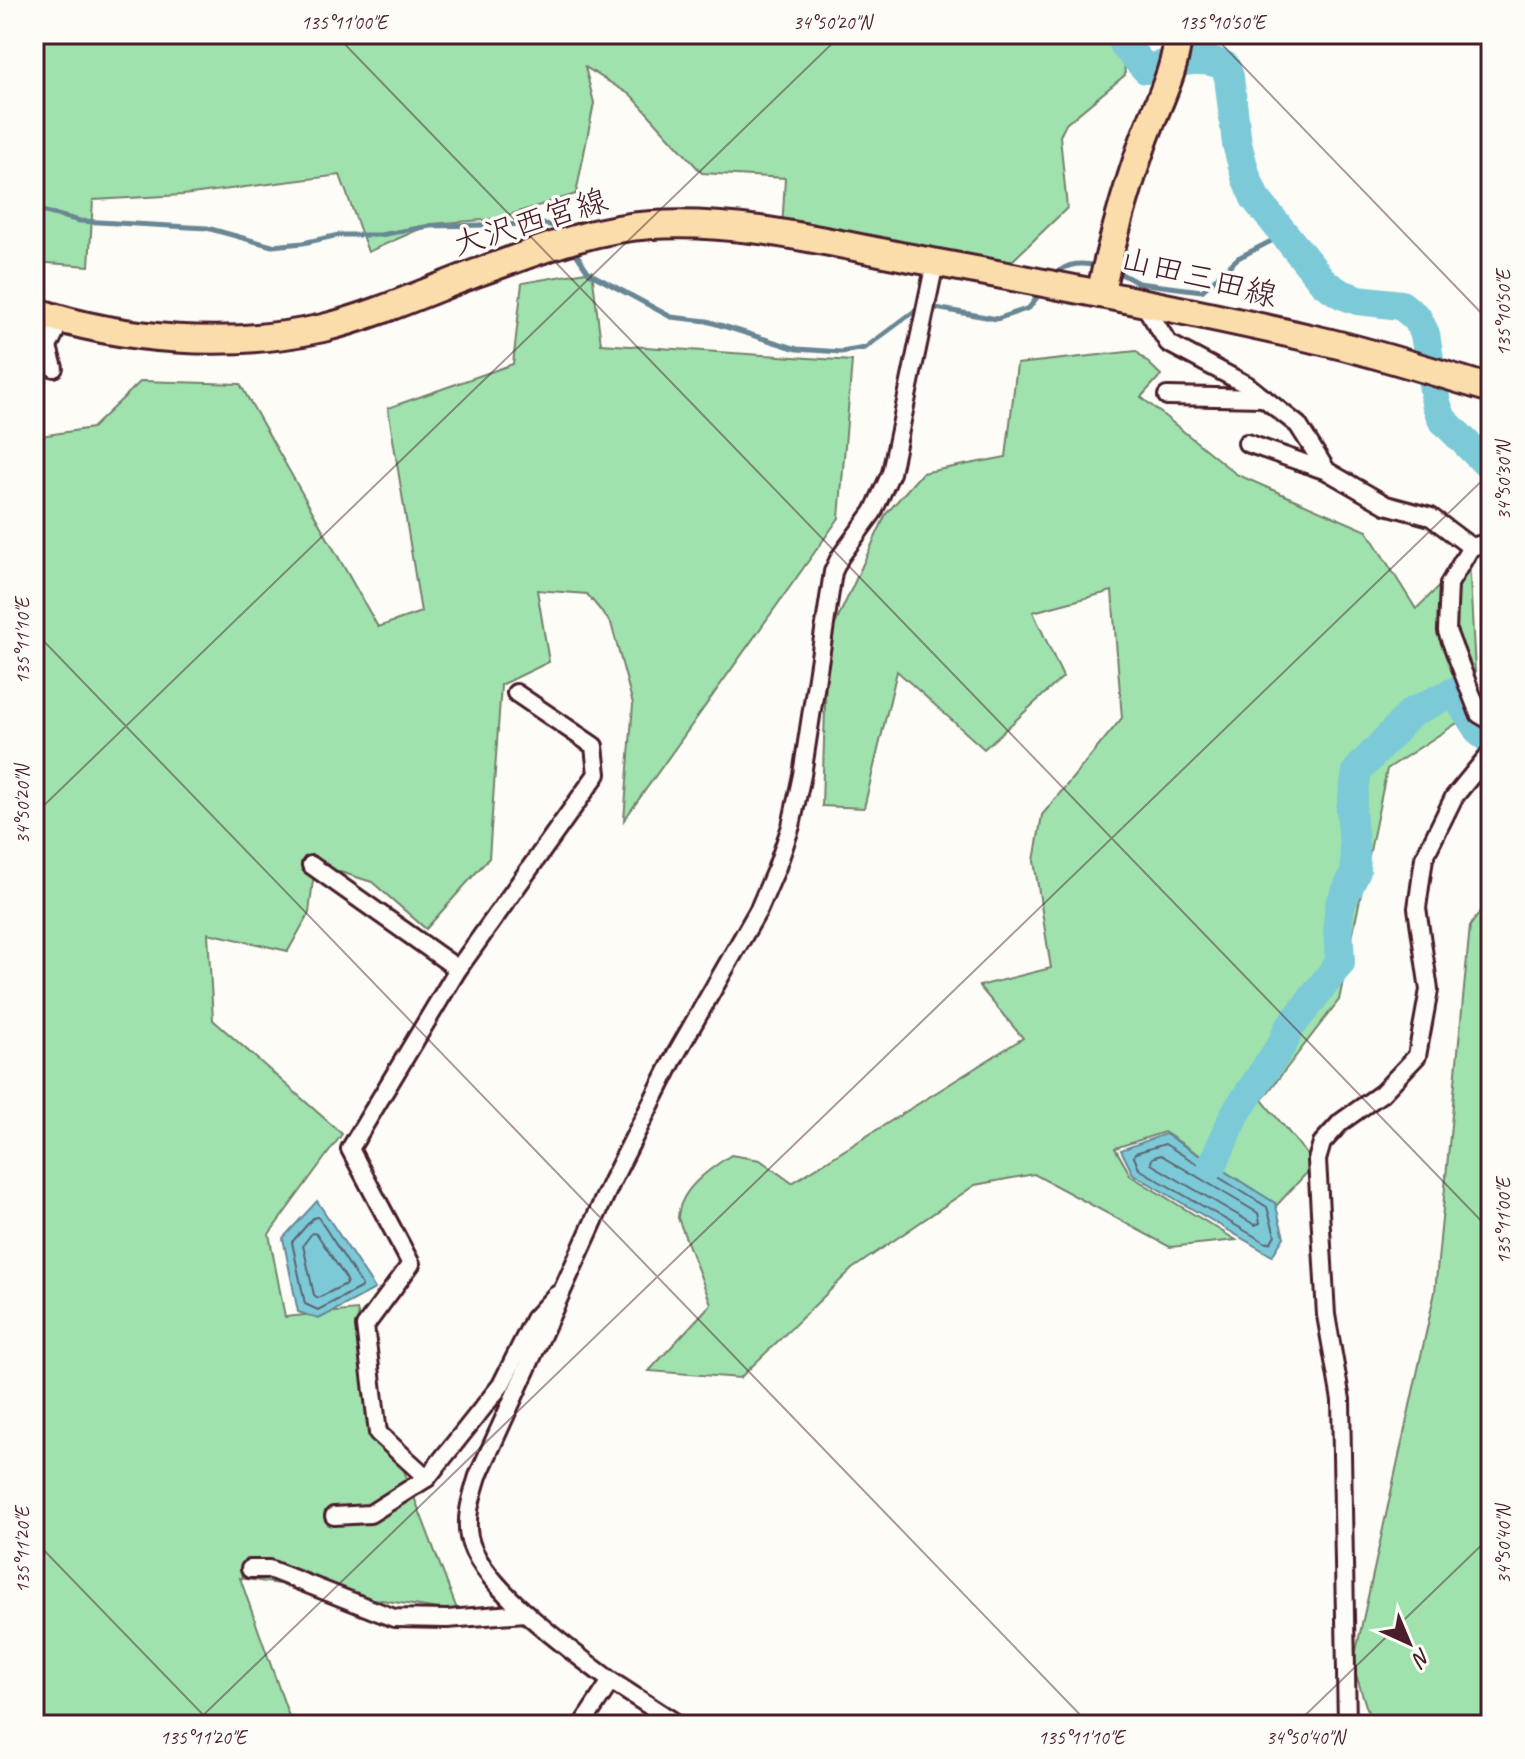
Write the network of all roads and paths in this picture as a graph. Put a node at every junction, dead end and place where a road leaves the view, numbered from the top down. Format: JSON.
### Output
{"nodes":[{"id":1,"x":1175,"y":55,"type":"edge"},
{"id":2,"x":935,"y":263,"type":"junction"},
{"id":3,"x":1104,"y":276,"type":"junction"},
{"id":4,"x":1143,"y":303,"type":"junction"},
{"id":5,"x":34,"y":311,"type":"edge"},
{"id":6,"x":61,"y":320,"type":"junction"},
{"id":7,"x":41,"y":348,"type":"edge"},
{"id":8,"x":54,"y":368,"type":"dead end"},
{"id":9,"x":1491,"y":389,"type":"edge"},
{"id":10,"x":1167,"y":396,"type":"dead end"},
{"id":11,"x":1264,"y":398,"type":"junction"},
{"id":12,"x":1247,"y":443,"type":"dead end"},
{"id":13,"x":1327,"y":471,"type":"junction"},
{"id":14,"x":1491,"y":542,"type":"edge"},
{"id":15,"x":1471,"y":547,"type":"junction"},
{"id":16,"x":516,"y":693,"type":"dead end"},
{"id":17,"x":1491,"y":721,"type":"edge"},
{"id":18,"x":1491,"y":752,"type":"edge"},
{"id":19,"x":311,"y":865,"type":"dead end"},
{"id":20,"x":458,"y":969,"type":"junction"},
{"id":21,"x":565,"y":1286,"type":"junction"},
{"id":22,"x":427,"y":1478,"type":"junction"},
{"id":23,"x":334,"y":1516,"type":"dead end"},
{"id":24,"x":250,"y":1569,"type":"dead end"},
{"id":25,"x":526,"y":1613,"type":"junction"},
{"id":26,"x":611,"y":1681,"type":"junction"},
{"id":27,"x":582,"y":1725,"type":"edge"},
{"id":28,"x":679,"y":1725,"type":"edge"},
{"id":29,"x":1347,"y":1725,"type":"edge"}],
"edges":[{"from":1,"to":3,"type":"main road","name":"山田三田線"},
{"from":2,"to":3,"type":"main road","name":"大沢西宮線"},
{"from":2,"to":6,"type":"main road","name":"大沢西宮線"},
{"from":2,"to":21,"type":"street"},
{"from":3,"to":4,"type":"main road","name":"山田三田線"},
{"from":4,"to":9,"type":"main road","name":"山田三田線"},
{"from":4,"to":11,"type":"street"},
{"from":5,"to":6,"type":"main road","name":"大沢西宮線"},
{"from":6,"to":7,"type":"street"},
{"from":7,"to":8,"type":"street"},
{"from":10,"to":11,"type":"street"},
{"from":11,"to":13,"type":"street"},
{"from":12,"to":13,"type":"street"},
{"from":13,"to":15,"type":"street"},
{"from":14,"to":15,"type":"street"},
{"from":15,"to":17,"type":"street"},
{"from":16,"to":20,"type":"street"},
{"from":18,"to":29,"type":"street"},
{"from":19,"to":20,"type":"street"},
{"from":20,"to":22,"type":"street"},
{"from":21,"to":22,"type":"street"},
{"from":21,"to":25,"type":"street"},
{"from":22,"to":23,"type":"street"},
{"from":24,"to":25,"type":"street"},
{"from":25,"to":26,"type":"street"},
{"from":26,"to":27,"type":"street"},
{"from":26,"to":28,"type":"street"}]}
